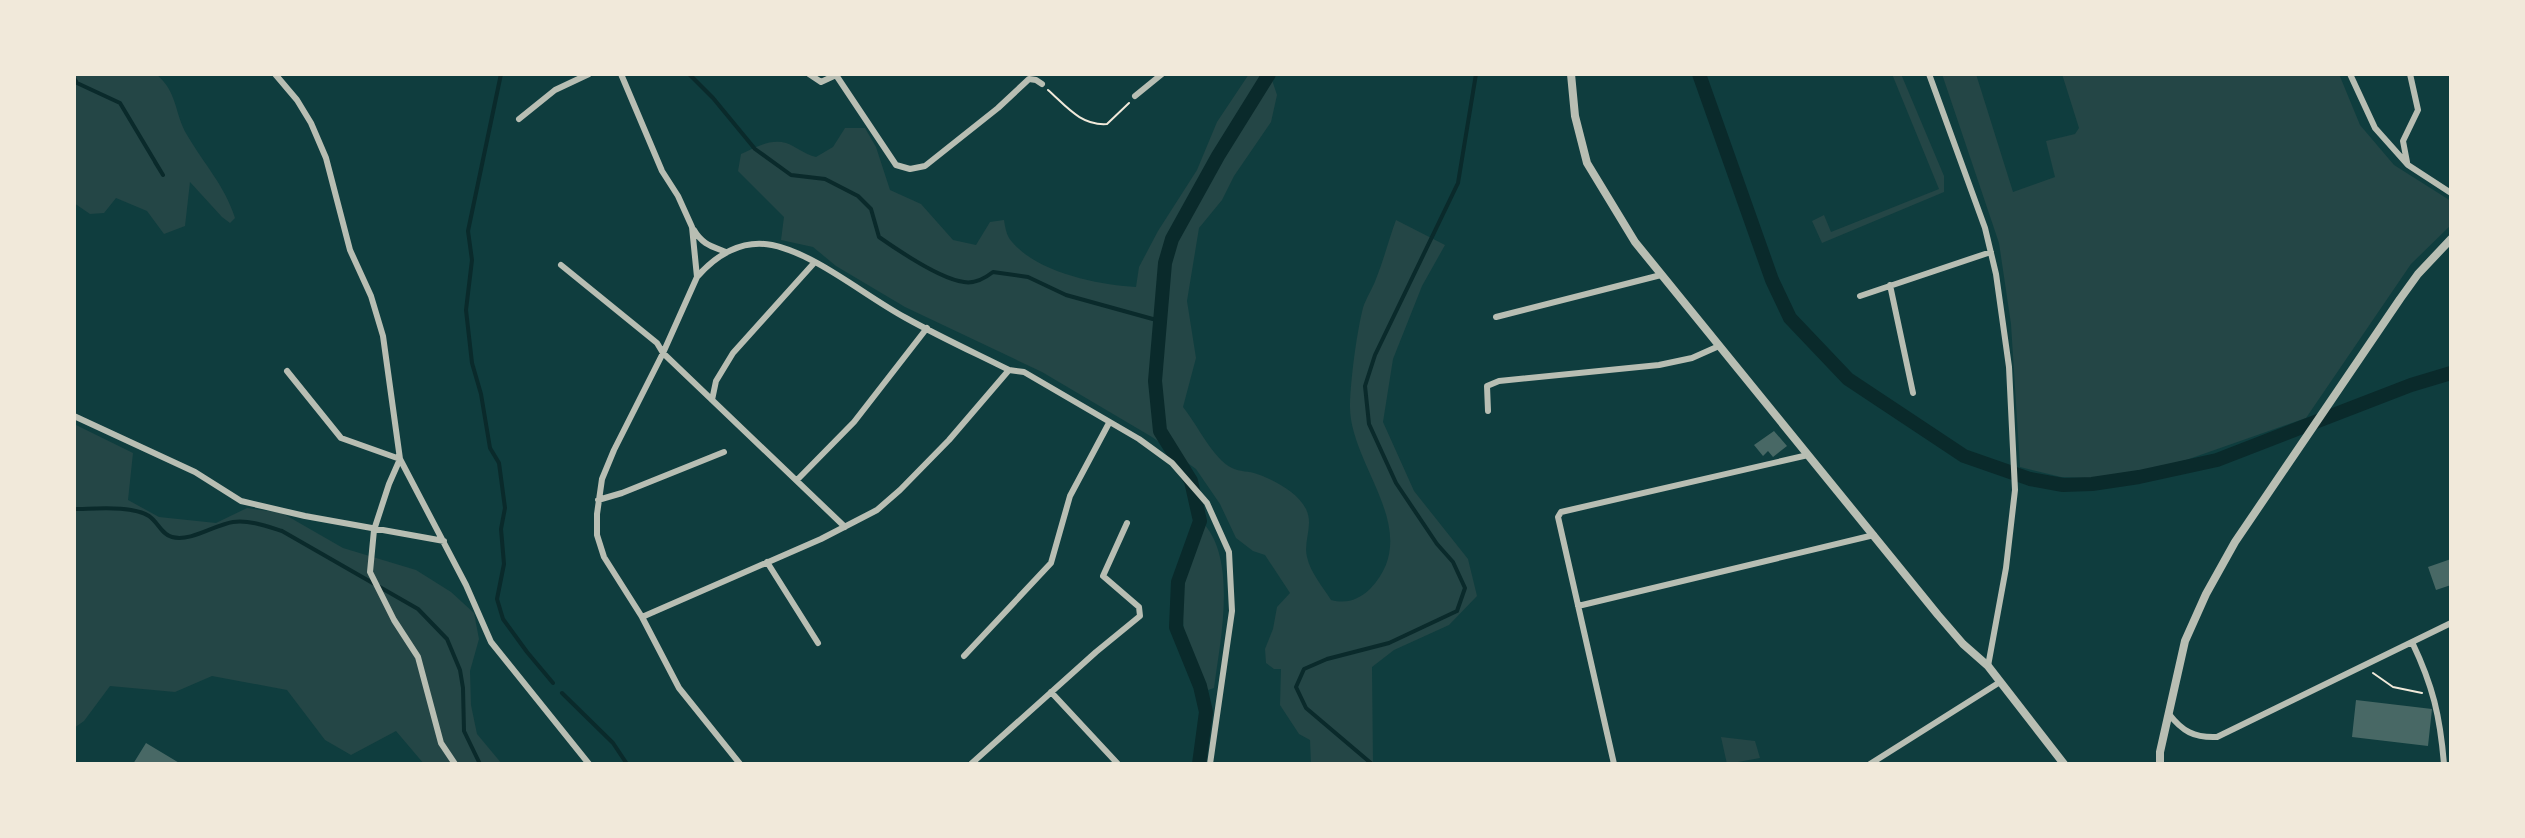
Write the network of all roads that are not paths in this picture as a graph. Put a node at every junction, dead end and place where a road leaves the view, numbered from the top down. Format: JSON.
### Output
{"nodes":[{"id":1,"x":275,"y":74,"type":"edge"},
{"id":2,"x":589,"y":74,"type":"edge"},
{"id":3,"x":621,"y":74,"type":"edge"},
{"id":4,"x":809,"y":74,"type":"edge"},
{"id":5,"x":1162,"y":74,"type":"edge"},
{"id":6,"x":1571,"y":74,"type":"edge"},
{"id":7,"x":1929,"y":74,"type":"edge"},
{"id":8,"x":2350,"y":74,"type":"edge"},
{"id":9,"x":2410,"y":74,"type":"edge"},
{"id":10,"x":837,"y":75,"type":"edge"},
{"id":11,"x":1042,"y":84,"type":"road end"},
{"id":12,"x":1135,"y":96,"type":"road end"},
{"id":13,"x":519,"y":119,"type":"dead end"},
{"id":14,"x":2408,"y":165,"type":"junction"},
{"id":15,"x":2451,"y":193,"type":"edge"},
{"id":16,"x":692,"y":227,"type":"junction"},
{"id":17,"x":2451,"y":239,"type":"edge"},
{"id":18,"x":726,"y":252,"type":"junction"},
{"id":19,"x":1991,"y":252,"type":"junction"},
{"id":20,"x":814,"y":263,"type":"junction"},
{"id":21,"x":561,"y":265,"type":"dead end"},
{"id":22,"x":1661,"y":275,"type":"junction"},
{"id":23,"x":697,"y":277,"type":"junction"},
{"id":24,"x":1890,"y":285,"type":"junction"},
{"id":25,"x":1860,"y":296,"type":"dead end"},
{"id":26,"x":1496,"y":317,"type":"dead end"},
{"id":27,"x":927,"y":328,"type":"junction"},
{"id":28,"x":1719,"y":346,"type":"junction"},
{"id":29,"x":663,"y":353,"type":"junction"},
{"id":30,"x":1009,"y":370,"type":"junction"},
{"id":31,"x":287,"y":371,"type":"dead end"},
{"id":32,"x":1913,"y":393,"type":"dead end"},
{"id":33,"x":712,"y":400,"type":"junction"},
{"id":34,"x":1488,"y":411,"type":"dead end"},
{"id":35,"x":74,"y":416,"type":"edge"},
{"id":36,"x":1109,"y":423,"type":"junction"},
{"id":37,"x":724,"y":452,"type":"dead end"},
{"id":38,"x":1808,"y":455,"type":"junction"},
{"id":39,"x":400,"y":459,"type":"junction"},
{"id":40,"x":797,"y":480,"type":"junction"},
{"id":41,"x":598,"y":500,"type":"junction"},
{"id":42,"x":1127,"y":523,"type":"dead end"},
{"id":43,"x":845,"y":527,"type":"junction"},
{"id":44,"x":374,"y":530,"type":"junction"},
{"id":45,"x":1874,"y":535,"type":"junction"},
{"id":46,"x":444,"y":541,"type":"junction"},
{"id":47,"x":767,"y":562,"type":"junction"},
{"id":48,"x":1578,"y":606,"type":"junction"},
{"id":49,"x":642,"y":617,"type":"junction"},
{"id":50,"x":2451,"y":623,"type":"edge"},
{"id":51,"x":2412,"y":642,"type":"junction"},
{"id":52,"x":818,"y":643,"type":"dead end"},
{"id":53,"x":964,"y":656,"type":"dead end"},
{"id":54,"x":1988,"y":666,"type":"junction"},
{"id":55,"x":2000,"y":682,"type":"junction"},
{"id":56,"x":1051,"y":692,"type":"junction"},
{"id":57,"x":2169,"y":714,"type":"junction"},
{"id":58,"x":2160,"y":752,"type":"junction"},
{"id":59,"x":455,"y":764,"type":"edge"},
{"id":60,"x":589,"y":764,"type":"edge"},
{"id":61,"x":740,"y":764,"type":"edge"},
{"id":62,"x":971,"y":764,"type":"edge"},
{"id":63,"x":1118,"y":764,"type":"edge"},
{"id":64,"x":1210,"y":764,"type":"edge"},
{"id":65,"x":1614,"y":764,"type":"edge"},
{"id":66,"x":1870,"y":764,"type":"edge"},
{"id":67,"x":2064,"y":764,"type":"edge"},
{"id":68,"x":2151,"y":764,"type":"edge"},
{"id":69,"x":2160,"y":764,"type":"edge"},
{"id":70,"x":2444,"y":764,"type":"edge"}],
"edges":[{"from":1,"to":39,"type":"street"},
{"from":2,"to":13,"type":"street"},
{"from":3,"to":16,"type":"street"},
{"from":4,"to":10,"type":"street"},
{"from":5,"to":12,"type":"street"},
{"from":6,"to":22,"type":"street"},
{"from":7,"to":19,"type":"street"},
{"from":8,"to":14,"type":"street"},
{"from":9,"to":14,"type":"street"},
{"from":10,"to":11,"type":"street"},
{"from":14,"to":15,"type":"street"},
{"from":16,"to":18,"type":"street"},
{"from":16,"to":23,"type":"street"},
{"from":17,"to":57,"type":"street"},
{"from":18,"to":20,"type":"street"},
{"from":18,"to":23,"type":"street"},
{"from":19,"to":24,"type":"street"},
{"from":19,"to":54,"type":"street"},
{"from":20,"to":27,"type":"street"},
{"from":20,"to":33,"type":"street"},
{"from":21,"to":29,"type":"street"},
{"from":22,"to":26,"type":"street"},
{"from":22,"to":28,"type":"street"},
{"from":23,"to":29,"type":"street"},
{"from":24,"to":25,"type":"street"},
{"from":24,"to":32,"type":"street"},
{"from":27,"to":30,"type":"street"},
{"from":27,"to":40,"type":"street"},
{"from":28,"to":34,"type":"street"},
{"from":28,"to":38,"type":"street"},
{"from":29,"to":33,"type":"street"},
{"from":29,"to":41,"type":"street"},
{"from":30,"to":36,"type":"street"},
{"from":30,"to":43,"type":"street"},
{"from":31,"to":39,"type":"street"},
{"from":33,"to":40,"type":"street"},
{"from":35,"to":44,"type":"street"},
{"from":36,"to":53,"type":"street"},
{"from":36,"to":64,"type":"street"},
{"from":37,"to":41,"type":"street"},
{"from":38,"to":45,"type":"street"},
{"from":38,"to":48,"type":"street"},
{"from":39,"to":44,"type":"street"},
{"from":39,"to":46,"type":"street"},
{"from":40,"to":43,"type":"street"},
{"from":41,"to":49,"type":"street"},
{"from":42,"to":56,"type":"street"},
{"from":43,"to":47,"type":"street"},
{"from":44,"to":46,"type":"street"},
{"from":44,"to":59,"type":"street"},
{"from":45,"to":48,"type":"street"},
{"from":45,"to":54,"type":"street"},
{"from":46,"to":60,"type":"street"},
{"from":47,"to":49,"type":"street"},
{"from":47,"to":52,"type":"street"},
{"from":48,"to":65,"type":"street"},
{"from":49,"to":61,"type":"street"},
{"from":50,"to":51,"type":"street"},
{"from":51,"to":57,"type":"street"},
{"from":51,"to":70,"type":"street"},
{"from":54,"to":55,"type":"street"},
{"from":55,"to":66,"type":"street"},
{"from":55,"to":67,"type":"street"},
{"from":56,"to":62,"type":"street"},
{"from":56,"to":63,"type":"street"},
{"from":57,"to":58,"type":"street"},
{"from":58,"to":68,"type":"street"},
{"from":58,"to":69,"type":"street"}]}
